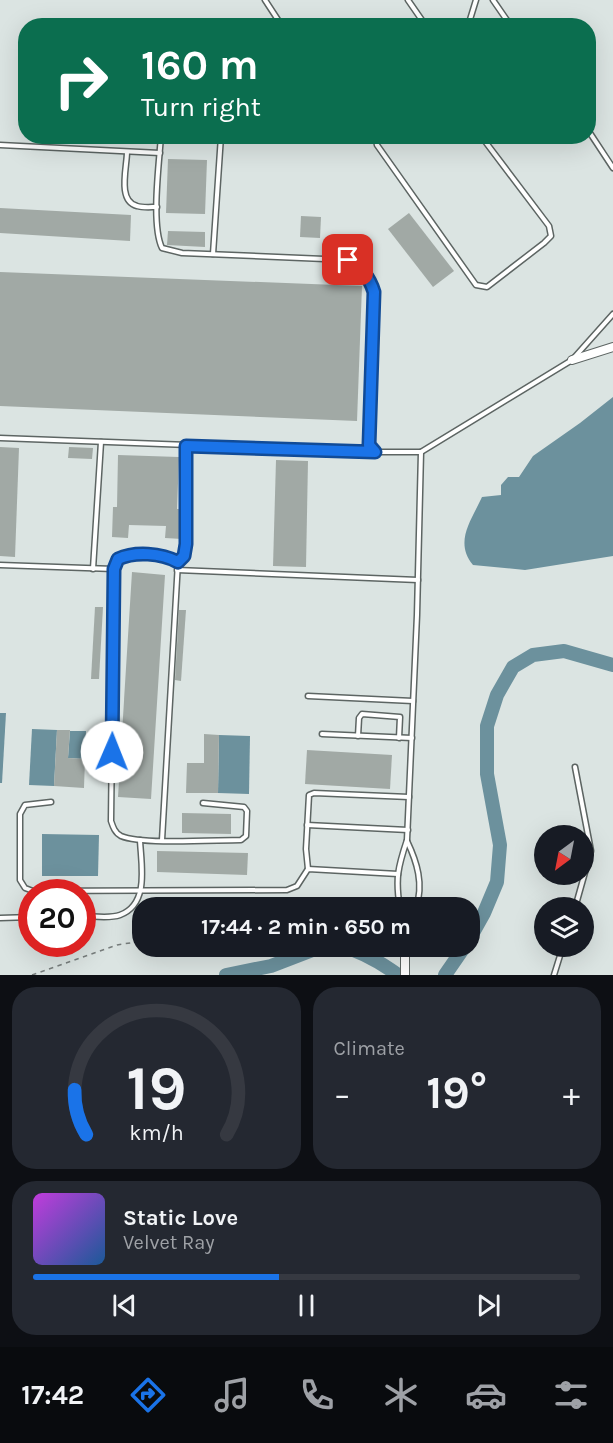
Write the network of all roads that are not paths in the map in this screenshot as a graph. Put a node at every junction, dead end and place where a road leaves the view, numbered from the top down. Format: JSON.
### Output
{"nodes":[{"id":1,"x":266,"y":0,"type":"edge"},
{"id":2,"x":408,"y":0,"type":"edge"},
{"id":3,"x":476,"y":0,"type":"edge"},
{"id":4,"x":494,"y":0,"type":"edge"},
{"id":5,"x":277,"y":18,"type":"edge"},
{"id":6,"x":420,"y":18,"type":"edge"},
{"id":7,"x":470,"y":18,"type":"edge"},
{"id":8,"x":506,"y":18,"type":"edge"},
{"id":9,"x":596,"y":141,"type":"edge"},
{"id":10,"x":161,"y":144,"type":"edge"},
{"id":11,"x":220,"y":144,"type":"edge"},
{"id":12,"x":377,"y":144,"type":"edge"},
{"id":13,"x":487,"y":144,"type":"edge"},
{"id":14,"x":0,"y":145,"type":"edge"},
{"id":15,"x":128,"y":152,"type":"junction"},
{"id":16,"x":160,"y":153,"type":"junction"},
{"id":17,"x":613,"y":168,"type":"edge"},
{"id":18,"x":157,"y":207,"type":"junction"},
{"id":19,"x":213,"y":254,"type":"junction"},
{"id":20,"x":613,"y":314,"type":"edge"},
{"id":21,"x":613,"y":347,"type":"edge"},
{"id":22,"x":572,"y":360,"type":"junction"},
{"id":23,"x":0,"y":438,"type":"edge"},
{"id":24,"x":101,"y":442,"type":"junction"},
{"id":25,"x":186,"y":446,"type":"junction"},
{"id":26,"x":375,"y":452,"type":"junction"},
{"id":27,"x":420,"y":452,"type":"junction"},
{"id":28,"x":178,"y":562,"type":"junction"},
{"id":29,"x":0,"y":565,"type":"edge"},
{"id":30,"x":93,"y":569,"type":"junction"},
{"id":31,"x":114,"y":569,"type":"junction"},
{"id":32,"x":177,"y":570,"type":"junction"},
{"id":33,"x":418,"y":580,"type":"junction"},
{"id":34,"x":308,"y":696,"type":"dead end"},
{"id":35,"x":413,"y":701,"type":"junction"},
{"id":36,"x":322,"y":734,"type":"dead end"},
{"id":37,"x":358,"y":736,"type":"junction"},
{"id":38,"x":399,"y":738,"type":"junction"},
{"id":39,"x":412,"y":738,"type":"junction"},
{"id":40,"x":574,"y":767,"type":"dead end"},
{"id":41,"x":409,"y":797,"type":"junction"},
{"id":42,"x":51,"y":801,"type":"dead end"},
{"id":43,"x":203,"y":803,"type":"dead end"},
{"id":44,"x":307,"y":825,"type":"junction"},
{"id":45,"x":408,"y":830,"type":"junction"},
{"id":46,"x":140,"y":840,"type":"junction"},
{"id":47,"x":162,"y":840,"type":"junction"},
{"id":48,"x":407,"y":840,"type":"junction"},
{"id":49,"x":308,"y":869,"type":"junction"},
{"id":50,"x":398,"y":874,"type":"junction"},
{"id":51,"x":142,"y":890,"type":"junction"},
{"id":52,"x":398,"y":897,"type":"edge"},
{"id":53,"x":418,"y":897,"type":"edge"},
{"id":54,"x":578,"y":897,"type":"edge"},
{"id":55,"x":96,"y":916,"type":"edge"},
{"id":56,"x":18,"y":917,"type":"edge"},
{"id":57,"x":0,"y":918,"type":"edge"},
{"id":58,"x":405,"y":957,"type":"edge"},
{"id":59,"x":560,"y":957,"type":"edge"},
{"id":60,"x":405,"y":975,"type":"edge"},
{"id":61,"x":554,"y":975,"type":"edge"}],
"edges":[{"from":1,"to":5,"type":"lane"},
{"from":2,"to":6,"type":"lane"},
{"from":3,"to":7,"type":"lane"},
{"from":4,"to":8,"type":"lane"},
{"from":9,"to":17,"type":"lane"},
{"from":10,"to":16,"type":"lane"},
{"from":11,"to":19,"type":"lane"},
{"from":12,"to":13,"type":"lane"},
{"from":14,"to":15,"type":"lane"},
{"from":15,"to":16,"type":"lane"},
{"from":15,"to":18,"type":"lane"},
{"from":16,"to":18,"type":"lane"},
{"from":18,"to":19,"type":"lane"},
{"from":19,"to":26,"type":"lane"},
{"from":20,"to":22,"type":"lane"},
{"from":21,"to":22,"type":"street"},
{"from":22,"to":27,"type":"lane"},
{"from":23,"to":24,"type":"lane"},
{"from":24,"to":25,"type":"lane"},
{"from":24,"to":30,"type":"lane"},
{"from":25,"to":26,"type":"lane"},
{"from":25,"to":28,"type":"lane"},
{"from":26,"to":27,"type":"lane"},
{"from":27,"to":33,"type":"lane"},
{"from":28,"to":31,"type":"lane"},
{"from":28,"to":32,"type":"lane"},
{"from":29,"to":30,"type":"lane"},
{"from":30,"to":31,"type":"lane"},
{"from":31,"to":46,"type":"lane"},
{"from":32,"to":33,"type":"lane"},
{"from":32,"to":47,"type":"lane"},
{"from":33,"to":35,"type":"lane"},
{"from":34,"to":35,"type":"lane"},
{"from":35,"to":39,"type":"lane"},
{"from":36,"to":37,"type":"lane"},
{"from":37,"to":38,"type":"lane"},
{"from":37,"to":38,"type":"lane"},
{"from":38,"to":39,"type":"lane"},
{"from":39,"to":41,"type":"lane"},
{"from":40,"to":54,"type":"lane"},
{"from":41,"to":44,"type":"lane"},
{"from":41,"to":45,"type":"lane"},
{"from":42,"to":51,"type":"lane"},
{"from":43,"to":47,"type":"lane"},
{"from":44,"to":45,"type":"lane"},
{"from":44,"to":49,"type":"lane"},
{"from":45,"to":48,"type":"lane"},
{"from":46,"to":47,"type":"lane"},
{"from":46,"to":51,"type":"lane"},
{"from":48,"to":50,"type":"lane"},
{"from":48,"to":53,"type":"lane"},
{"from":49,"to":50,"type":"lane"},
{"from":49,"to":51,"type":"lane"},
{"from":50,"to":52,"type":"lane"},
{"from":51,"to":55,"type":"lane"},
{"from":56,"to":57,"type":"lane"},
{"from":58,"to":60,"type":"street"},
{"from":59,"to":61,"type":"lane"}]}
